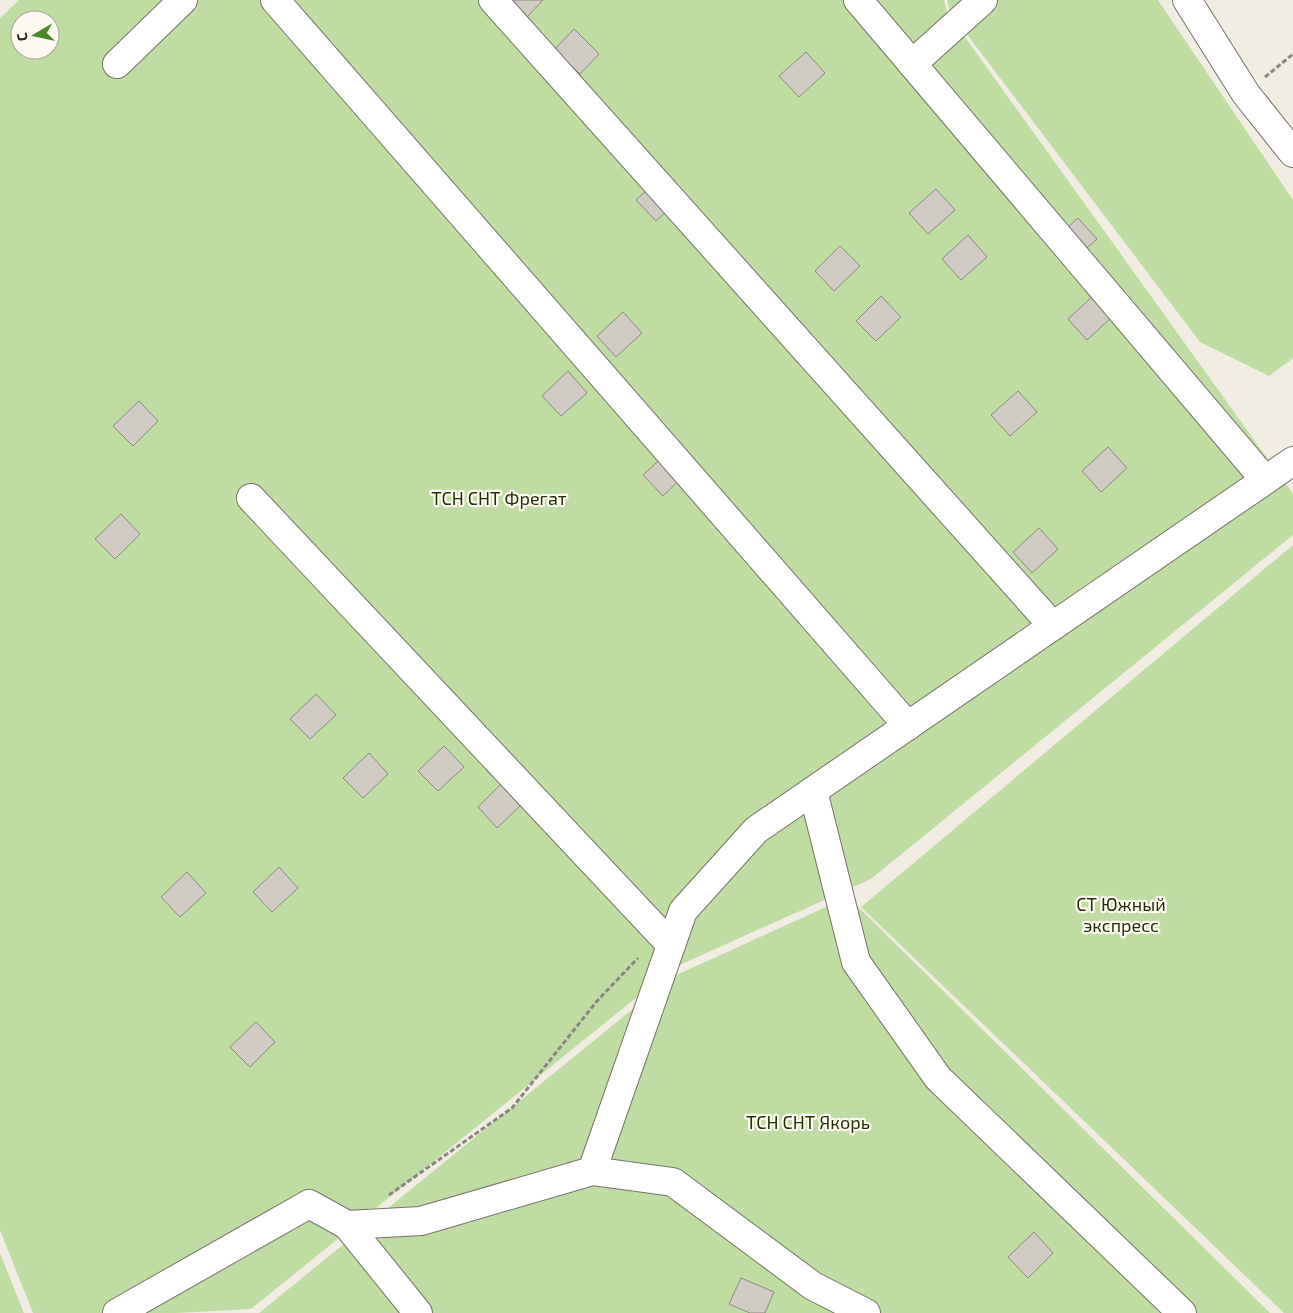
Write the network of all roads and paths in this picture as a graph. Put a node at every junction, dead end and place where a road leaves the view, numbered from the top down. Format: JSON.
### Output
{"nodes":[{"id":1,"x":183,"y":0,"type":"edge"},
{"id":2,"x":275,"y":0,"type":"edge"},
{"id":3,"x":494,"y":0,"type":"edge"},
{"id":4,"x":858,"y":0,"type":"edge"},
{"id":5,"x":982,"y":0,"type":"edge"},
{"id":6,"x":1188,"y":0,"type":"edge"},
{"id":7,"x":1293,"y":54,"type":"edge"},
{"id":8,"x":117,"y":64,"type":"dead end"},
{"id":9,"x":912,"y":64,"type":"junction"},
{"id":10,"x":1246,"y":94,"type":"junction"},
{"id":11,"x":1293,"y":153,"type":"edge"},
{"id":12,"x":1293,"y":461,"type":"edge"},
{"id":13,"x":1265,"y":480,"type":"junction"},
{"id":14,"x":251,"y":498,"type":"dead end"},
{"id":15,"x":1053,"y":626,"type":"junction"},
{"id":16,"x":908,"y":726,"type":"junction"},
{"id":17,"x":813,"y":791,"type":"junction"},
{"id":18,"x":671,"y":945,"type":"junction"},
{"id":19,"x":643,"y":952,"type":"dead end"},
{"id":20,"x":592,"y":1170,"type":"junction"},
{"id":21,"x":385,"y":1198,"type":"dead end"},
{"id":22,"x":347,"y":1225,"type":"junction"},
{"id":23,"x":117,"y":1313,"type":"edge"},
{"id":24,"x":418,"y":1313,"type":"edge"},
{"id":25,"x":866,"y":1313,"type":"edge"},
{"id":26,"x":1182,"y":1313,"type":"edge"}],
"edges":[{"from":1,"to":8,"type":"street"},
{"from":2,"to":16,"type":"street"},
{"from":3,"to":15,"type":"street"},
{"from":4,"to":9,"type":"street"},
{"from":5,"to":9,"type":"street"},
{"from":6,"to":10,"type":"street"},
{"from":7,"to":10,"type":"path"},
{"from":9,"to":13,"type":"street"},
{"from":10,"to":11,"type":"street"},
{"from":12,"to":13,"type":"street"},
{"from":13,"to":15,"type":"street"},
{"from":14,"to":18,"type":"street"},
{"from":15,"to":16,"type":"street"},
{"from":16,"to":17,"type":"street"},
{"from":17,"to":18,"type":"street"},
{"from":17,"to":26,"type":"street"},
{"from":18,"to":20,"type":"street"},
{"from":19,"to":21,"type":"path"},
{"from":20,"to":22,"type":"street"},
{"from":20,"to":25,"type":"street"},
{"from":22,"to":23,"type":"street"},
{"from":22,"to":24,"type":"street"}]}
